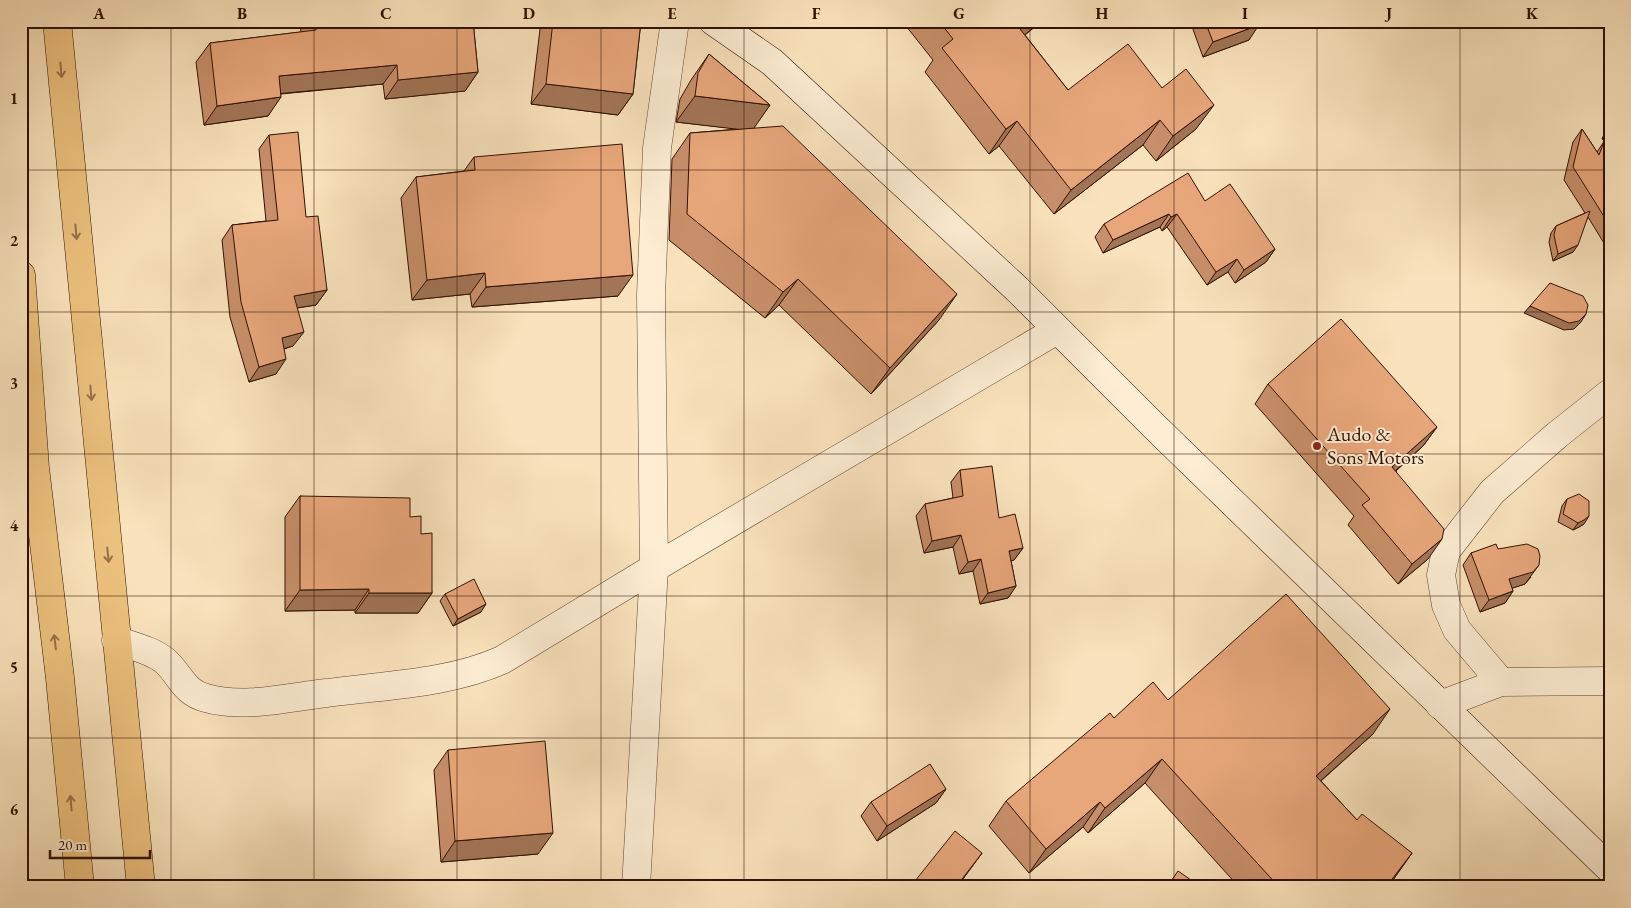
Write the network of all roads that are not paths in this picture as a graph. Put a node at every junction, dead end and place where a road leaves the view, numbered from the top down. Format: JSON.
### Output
{"nodes":[{"id":1,"x":57,"y":21,"type":"edge"},
{"id":2,"x":675,"y":21,"type":"edge"},
{"id":3,"x":713,"y":21,"type":"edge"},
{"id":4,"x":21,"y":275,"type":"edge"},
{"id":5,"x":1057,"y":330,"type":"junction"},
{"id":6,"x":1610,"y":393,"type":"edge"},
{"id":7,"x":654,"y":568,"type":"junction"},
{"id":8,"x":116,"y":640,"type":"junction"},
{"id":9,"x":1610,"y":681,"type":"edge"},
{"id":10,"x":1501,"y":682,"type":"junction"},
{"id":11,"x":1440,"y":705,"type":"junction"},
{"id":12,"x":1610,"y":869,"type":"edge"},
{"id":13,"x":80,"y":887,"type":"edge"},
{"id":14,"x":141,"y":887,"type":"edge"},
{"id":15,"x":636,"y":887,"type":"edge"}],
"edges":[{"from":1,"to":8,"type":"highway","one_way":true},
{"from":2,"to":7,"type":"street"},
{"from":3,"to":5,"type":"street"},
{"from":13,"to":4,"type":"highway","one_way":true},
{"from":5,"to":7,"type":"street"},
{"from":5,"to":11,"type":"street"},
{"from":6,"to":10,"type":"street"},
{"from":7,"to":8,"type":"street"},
{"from":7,"to":15,"type":"street"},
{"from":8,"to":14,"type":"highway"},
{"from":9,"to":10,"type":"street"},
{"from":10,"to":11,"type":"street"},
{"from":11,"to":12,"type":"street"}]}
